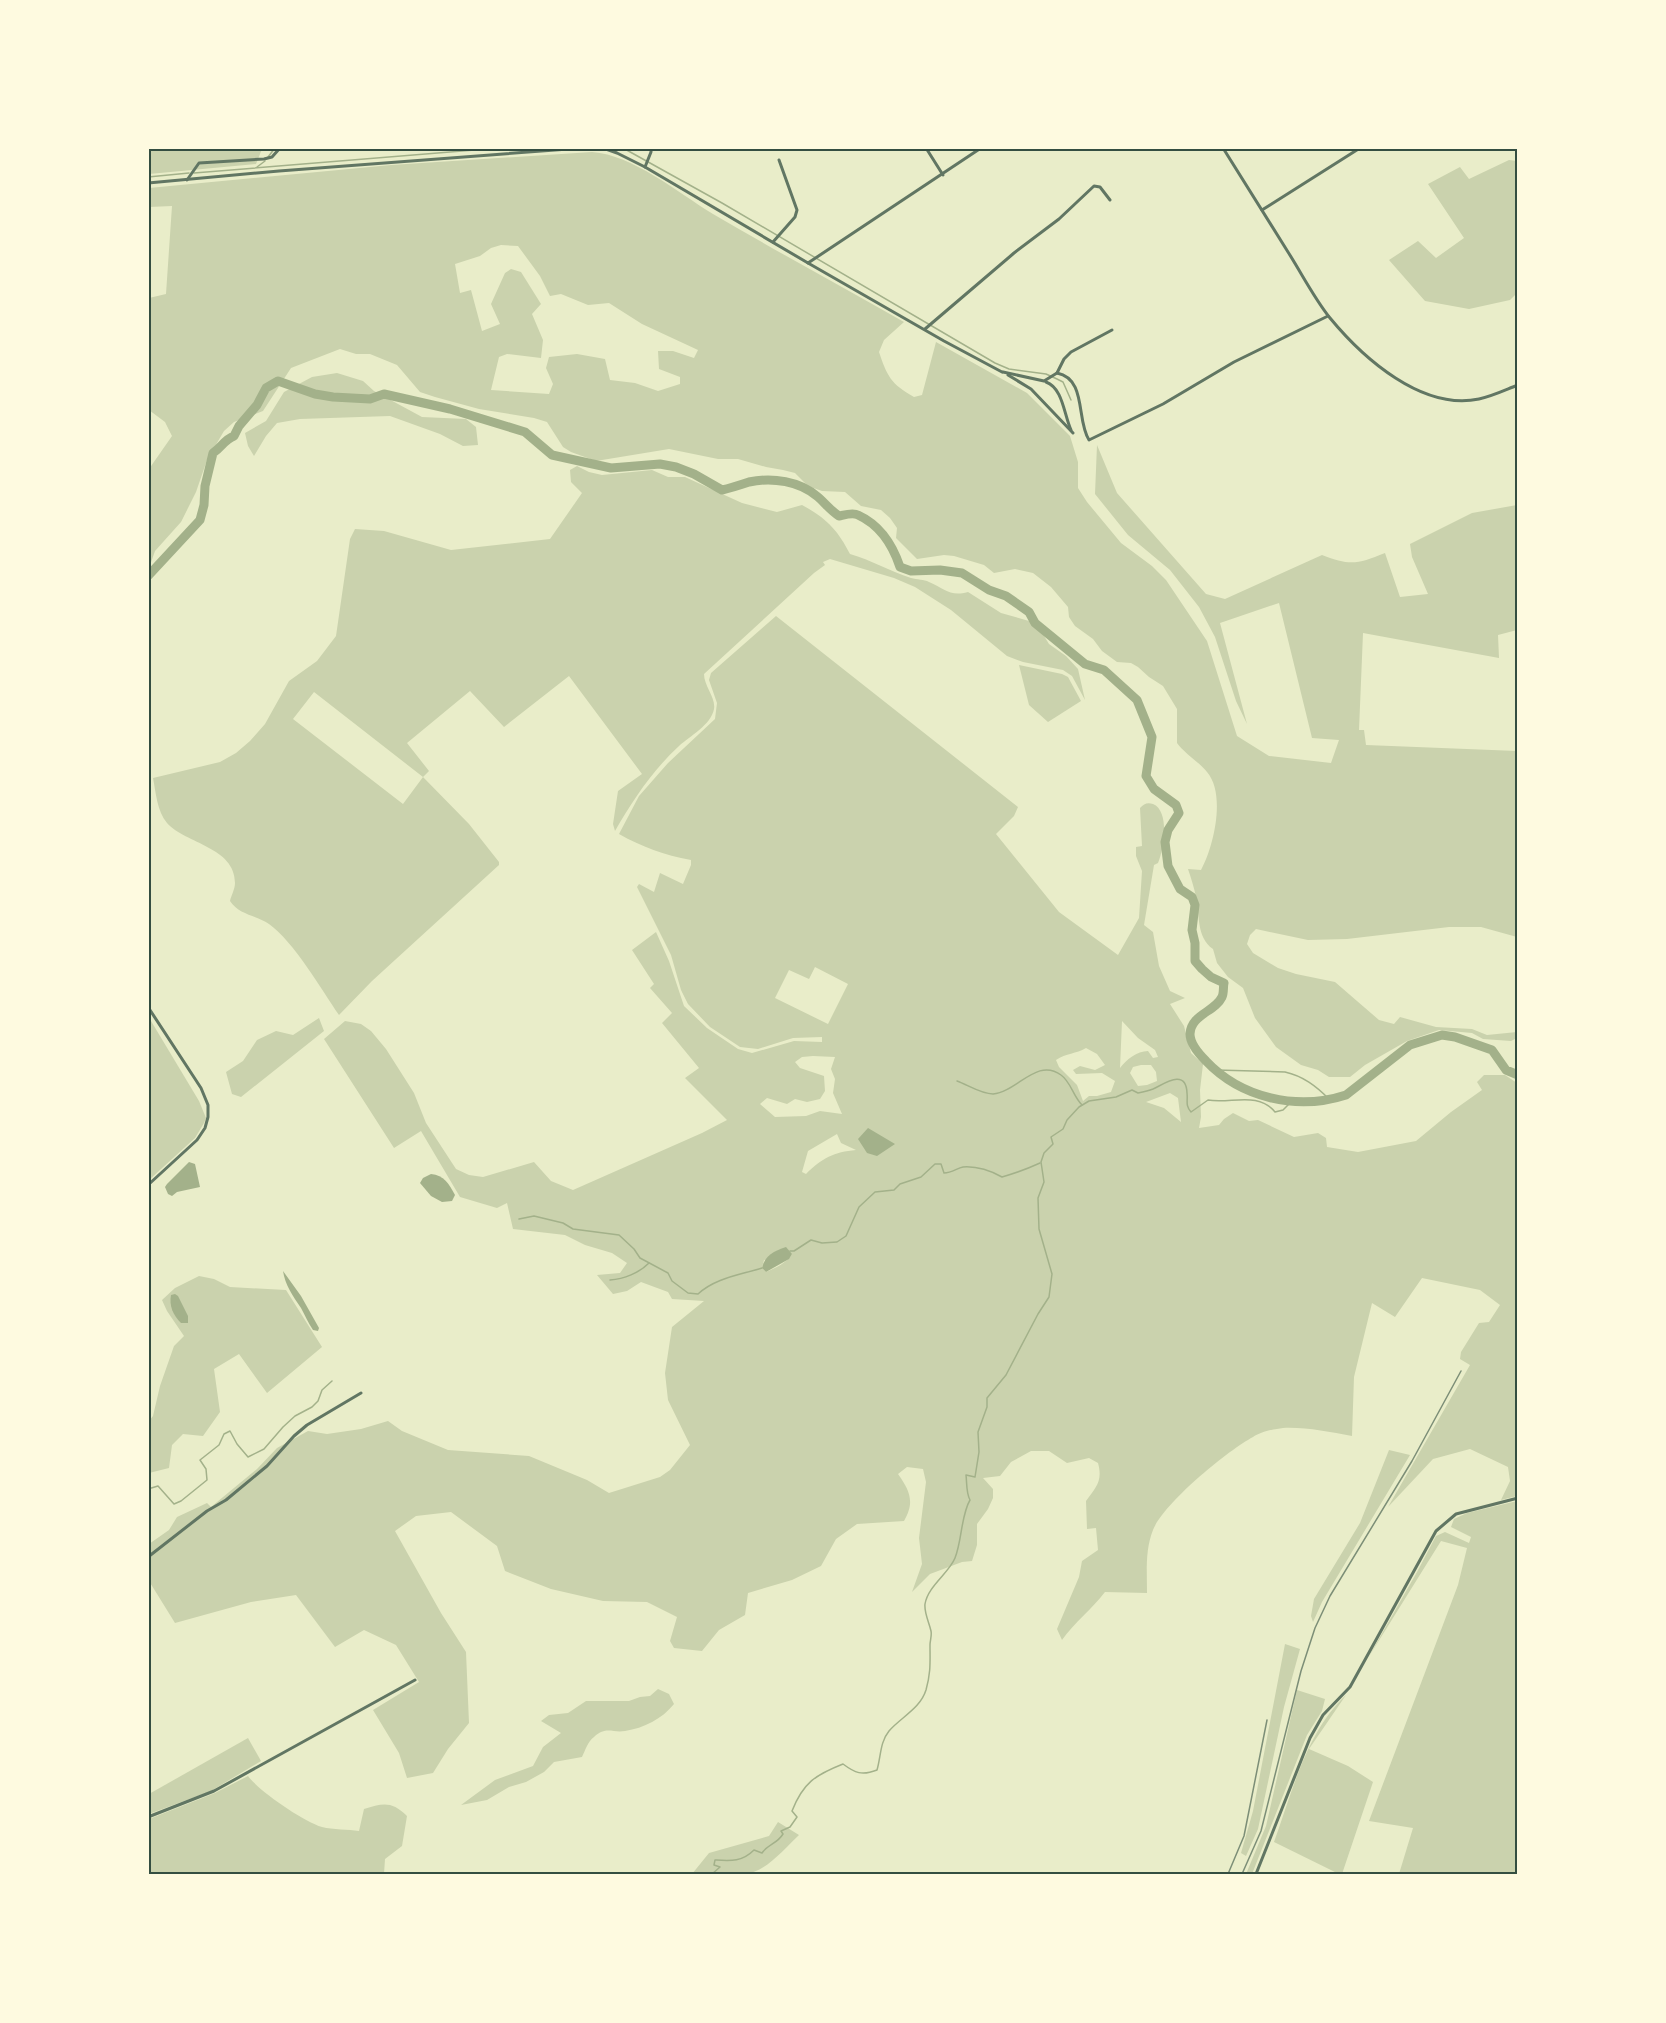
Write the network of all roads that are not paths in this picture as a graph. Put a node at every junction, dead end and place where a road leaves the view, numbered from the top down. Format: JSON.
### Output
{"nodes":[{"id":1,"x":280,"y":148,"type":"edge"},
{"id":2,"x":582,"y":148,"type":"edge"},
{"id":3,"x":603,"y":148,"type":"edge"},
{"id":4,"x":651,"y":148,"type":"edge"},
{"id":5,"x":926,"y":148,"type":"edge"},
{"id":6,"x":981,"y":148,"type":"edge"},
{"id":7,"x":1223,"y":148,"type":"edge"},
{"id":8,"x":1360,"y":148,"type":"edge"},
{"id":9,"x":779,"y":159,"type":"dead end"},
{"id":10,"x":645,"y":167,"type":"junction"},
{"id":11,"x":943,"y":175,"type":"junction"},
{"id":12,"x":187,"y":180,"type":"junction"},
{"id":13,"x":148,"y":183,"type":"edge"},
{"id":14,"x":1110,"y":200,"type":"dead end"},
{"id":15,"x":1262,"y":210,"type":"junction"},
{"id":16,"x":773,"y":242,"type":"junction"},
{"id":17,"x":808,"y":263,"type":"junction"},
{"id":18,"x":1328,"y":316,"type":"junction"},
{"id":19,"x":925,"y":329,"type":"junction"},
{"id":20,"x":1112,"y":330,"type":"dead end"},
{"id":21,"x":1003,"y":372,"type":"junction"},
{"id":22,"x":1057,"y":373,"type":"junction"},
{"id":23,"x":1044,"y":381,"type":"junction"},
{"id":24,"x":1518,"y":385,"type":"edge"},
{"id":25,"x":148,"y":1006,"type":"edge"},
{"id":26,"x":148,"y":1185,"type":"edge"},
{"id":27,"x":361,"y":1393,"type":"dead end"},
{"id":28,"x":1518,"y":1498,"type":"edge"},
{"id":29,"x":148,"y":1557,"type":"edge"},
{"id":30,"x":415,"y":1680,"type":"dead end"},
{"id":31,"x":148,"y":1817,"type":"edge"},
{"id":32,"x":1256,"y":1875,"type":"edge"}],
"edges":[{"from":1,"to":12,"type":"street"},
{"from":2,"to":12,"type":"street"},
{"from":3,"to":10,"type":"street"},
{"from":4,"to":10,"type":"street"},
{"from":5,"to":11,"type":"street"},
{"from":6,"to":11,"type":"street"},
{"from":7,"to":15,"type":"street"},
{"from":8,"to":15,"type":"street"},
{"from":9,"to":16,"type":"street"},
{"from":10,"to":16,"type":"street"},
{"from":11,"to":17,"type":"street"},
{"from":12,"to":13,"type":"street"},
{"from":14,"to":19,"type":"street"},
{"from":15,"to":18,"type":"street"},
{"from":16,"to":17,"type":"street"},
{"from":17,"to":19,"type":"street"},
{"from":18,"to":22,"type":"street"},
{"from":18,"to":24,"type":"street"},
{"from":19,"to":21,"type":"street"},
{"from":20,"to":22,"type":"street"},
{"from":21,"to":23,"type":"street"},
{"from":21,"to":23,"type":"street"},
{"from":22,"to":23,"type":"street"},
{"from":25,"to":26,"type":"street"},
{"from":27,"to":29,"type":"street"},
{"from":28,"to":32,"type":"street"},
{"from":30,"to":31,"type":"street"}]}
